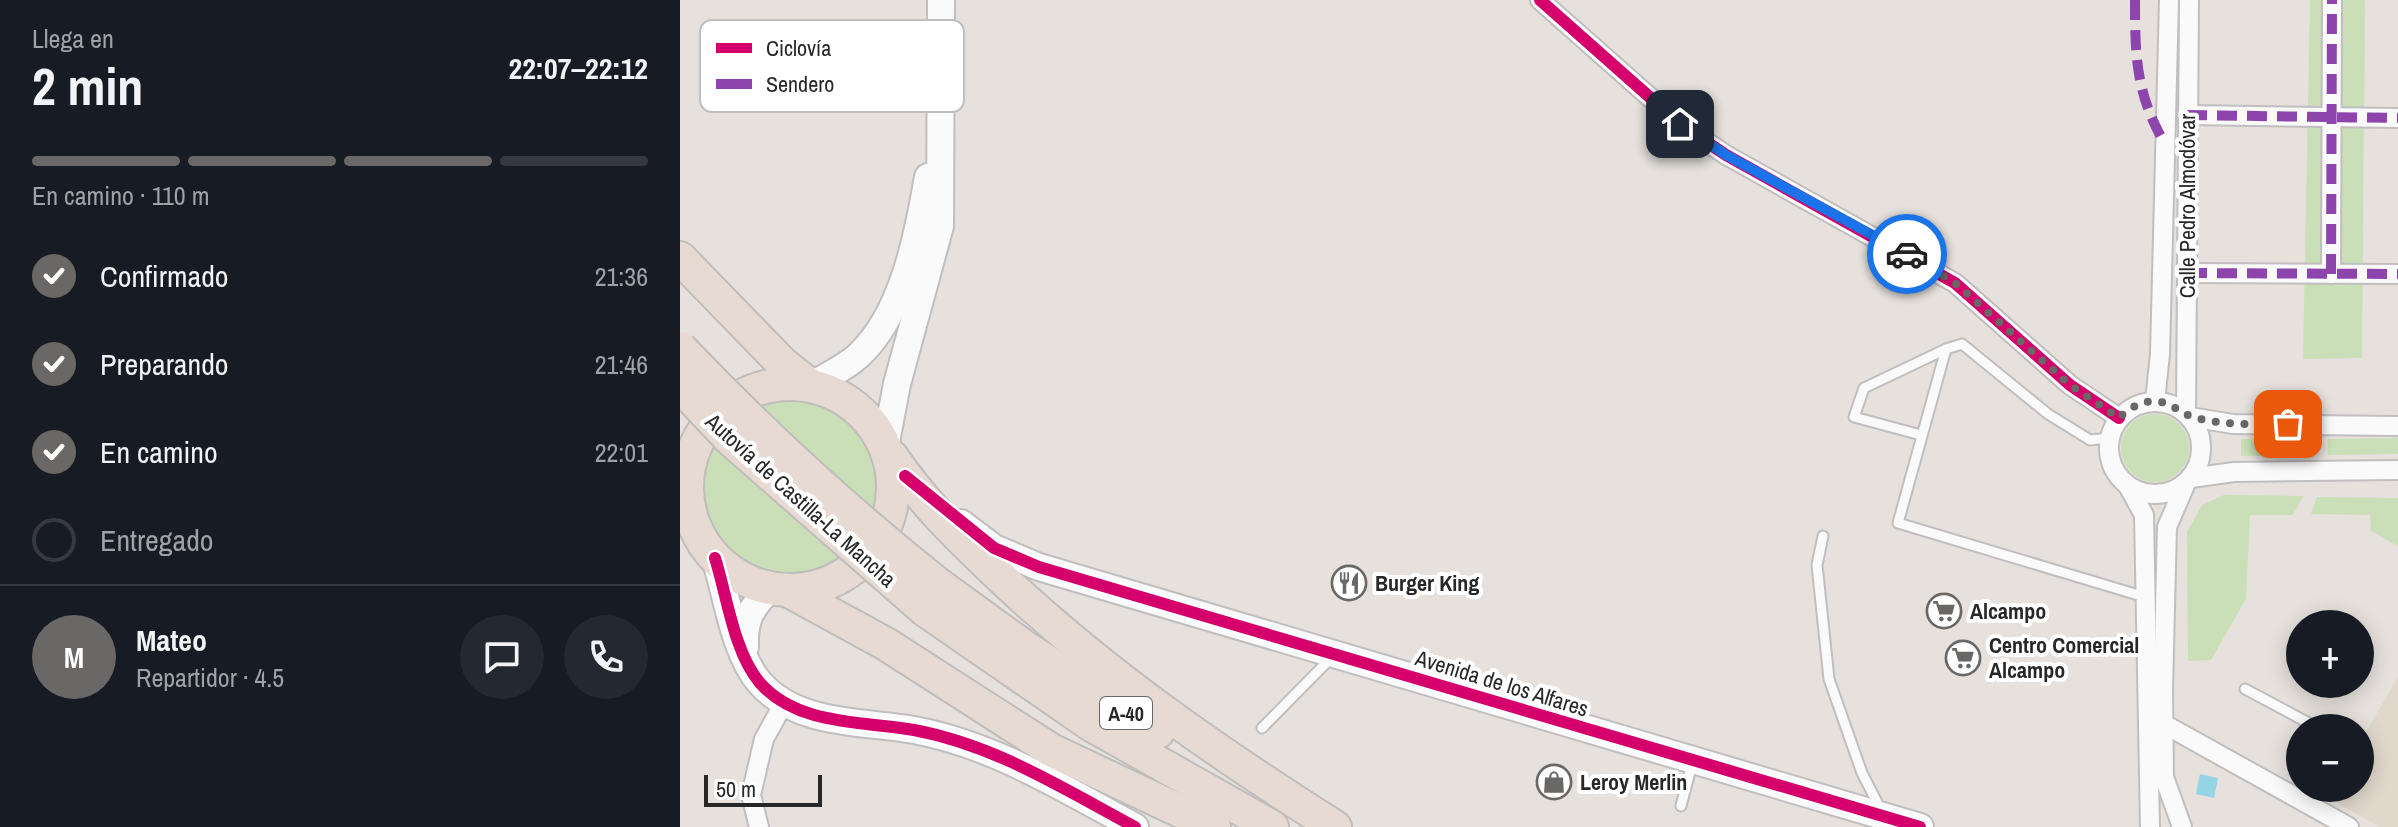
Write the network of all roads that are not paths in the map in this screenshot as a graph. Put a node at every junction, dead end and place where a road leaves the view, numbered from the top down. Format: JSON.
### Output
{"nodes":[{"id":1,"x":941,"y":0,"type":"edge"},
{"id":2,"x":1540,"y":0,"type":"edge"},
{"id":3,"x":2169,"y":0,"type":"edge"},
{"id":4,"x":2189,"y":0,"type":"edge"},
{"id":5,"x":2332,"y":0,"type":"edge"},
{"id":6,"x":941,"y":20,"type":"edge"},
{"id":7,"x":940,"y":112,"type":"edge"},
{"id":8,"x":940,"y":112,"type":"edge"},
{"id":9,"x":2187,"y":115,"type":"junction"},
{"id":10,"x":2331,"y":117,"type":"junction"},
{"id":11,"x":2398,"y":118,"type":"edge"},
{"id":12,"x":680,"y":258,"type":"edge"},
{"id":13,"x":2187,"y":273,"type":"junction"},
{"id":14,"x":2331,"y":274,"type":"junction"},
{"id":15,"x":2398,"y":274,"type":"edge"},
{"id":16,"x":680,"y":348,"type":"edge"},
{"id":17,"x":1946,"y":349,"type":"junction"},
{"id":18,"x":680,"y":386,"type":"edge"},
{"id":19,"x":811,"y":386,"type":"junction"},
{"id":20,"x":2155,"y":401,"type":"junction"},
{"id":21,"x":2188,"y":414,"type":"junction"},
{"id":22,"x":2119,"y":418,"type":"junction"},
{"id":23,"x":2398,"y":426,"type":"edge"},
{"id":24,"x":1921,"y":435,"type":"junction"},
{"id":25,"x":2110,"y":438,"type":"junction"},
{"id":26,"x":885,"y":447,"type":"junction"},
{"id":27,"x":2398,"y":470,"type":"edge"},
{"id":28,"x":905,"y":476,"type":"junction"},
{"id":29,"x":682,"y":477,"type":"edge"},
{"id":30,"x":2188,"y":480,"type":"junction"},
{"id":31,"x":2128,"y":486,"type":"junction"},
{"id":32,"x":1823,"y":536,"type":"dead end"},
{"id":33,"x":698,"y":537,"type":"edge"},
{"id":34,"x":779,"y":589,"type":"junction"},
{"id":35,"x":932,"y":597,"type":"junction"},
{"id":36,"x":2145,"y":597,"type":"junction"},
{"id":37,"x":746,"y":654,"type":"junction"},
{"id":38,"x":1335,"y":654,"type":"junction"},
{"id":39,"x":2245,"y":689,"type":"dead end"},
{"id":40,"x":785,"y":701,"type":"junction"},
{"id":41,"x":2292,"y":714,"type":"edge"},
{"id":42,"x":2164,"y":724,"type":"junction"},
{"id":43,"x":1262,"y":728,"type":"dead end"},
{"id":44,"x":1693,"y":761,"type":"junction"},
{"id":45,"x":2312,"y":802,"type":"edge"},
{"id":46,"x":2310,"y":805,"type":"junction"},
{"id":47,"x":1681,"y":806,"type":"dead end"},
{"id":48,"x":1885,"y":817,"type":"junction"},
{"id":49,"x":759,"y":827,"type":"edge"},
{"id":50,"x":1135,"y":827,"type":"edge"},
{"id":51,"x":1214,"y":827,"type":"edge"},
{"id":52,"x":1272,"y":827,"type":"edge"},
{"id":53,"x":1324,"y":827,"type":"edge"},
{"id":54,"x":1335,"y":827,"type":"edge"},
{"id":55,"x":1920,"y":827,"type":"edge"},
{"id":56,"x":2150,"y":827,"type":"edge"},
{"id":57,"x":2182,"y":827,"type":"edge"},
{"id":58,"x":2349,"y":827,"type":"edge"}],
"edges":[{"from":1,"to":6,"type":"street"},
{"from":2,"to":22,"type":"street"},
{"from":3,"to":20,"type":"street","name":"Calle Pedro Almodóvar"},
{"from":4,"to":9,"type":"street","name":"Calle Pedro Almodóvar"},
{"from":5,"to":10,"type":"street"},
{"from":7,"to":19,"type":"street"},
{"from":8,"to":26,"type":"street"},
{"from":9,"to":10,"type":"street"},
{"from":9,"to":13,"type":"street","name":"Calle Pedro Almodóvar"},
{"from":10,"to":11,"type":"street"},
{"from":10,"to":14,"type":"street"},
{"from":12,"to":19,"type":"highway"},
{"from":13,"to":14,"type":"street"},
{"from":13,"to":21,"type":"street","name":"Calle Pedro Almodóvar"},
{"from":14,"to":15,"type":"street"},
{"from":16,"to":35,"type":"highway","name":"Autovía de Castilla-La Mancha","number":"A-40","bridge":true},
{"from":17,"to":24,"type":"lane"},
{"from":17,"to":24,"type":"lane"},
{"from":17,"to":25,"type":"lane"},
{"from":18,"to":35,"type":"highway","name":"Autovía de Castilla-La Mancha","number":"A-40","bridge":true},
{"from":19,"to":26,"type":"highway"},
{"from":19,"to":29,"type":"highway"},
{"from":20,"to":21,"type":"street"},
{"from":20,"to":22,"type":"street"},
{"from":21,"to":23,"type":"street"},
{"from":21,"to":30,"type":"street"},
{"from":22,"to":25,"type":"street"},
{"from":24,"to":36,"type":"lane"},
{"from":25,"to":31,"type":"street"},
{"from":26,"to":28,"type":"highway"},
{"from":26,"to":34,"type":"highway"},
{"from":27,"to":30,"type":"street"},
{"from":28,"to":38,"type":"street","name":"Avenida de los Alfares"},
{"from":28,"to":54,"type":"highway"},
{"from":29,"to":33,"type":"highway"},
{"from":30,"to":31,"type":"street"},
{"from":30,"to":42,"type":"street"},
{"from":31,"to":36,"type":"street"},
{"from":32,"to":48,"type":"lane"},
{"from":33,"to":34,"type":"highway"},
{"from":33,"to":37,"type":"street"},
{"from":34,"to":37,"type":"street"},
{"from":34,"to":51,"type":"highway"},
{"from":35,"to":52,"type":"highway","number":"A-40"},
{"from":35,"to":53,"type":"highway","number":"A-40"},
{"from":36,"to":56,"type":"street"},
{"from":37,"to":40,"type":"street"},
{"from":38,"to":43,"type":"lane"},
{"from":38,"to":44,"type":"street","name":"Avenida de los Alfares"},
{"from":39,"to":41,"type":"lane"},
{"from":40,"to":49,"type":"street"},
{"from":40,"to":50,"type":"street"},
{"from":42,"to":46,"type":"street"},
{"from":42,"to":57,"type":"street"},
{"from":44,"to":47,"type":"lane"},
{"from":44,"to":48,"type":"street","name":"Avenida de los Alfares"},
{"from":45,"to":46,"type":"lane"},
{"from":46,"to":58,"type":"street"},
{"from":48,"to":55,"type":"street","name":"Avenida de los Alfares"}]}
